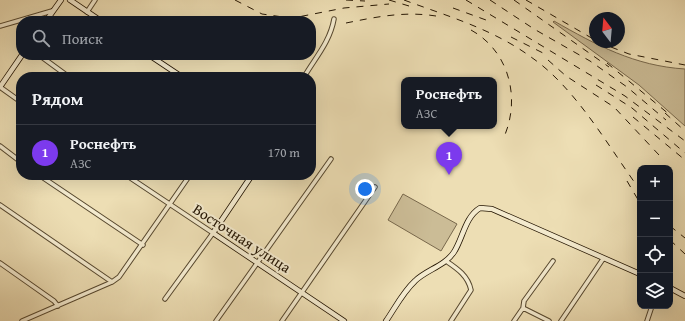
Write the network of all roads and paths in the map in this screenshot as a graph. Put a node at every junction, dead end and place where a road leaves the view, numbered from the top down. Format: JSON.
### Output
{"nodes":[{"id":1,"x":60,"y":0,"type":"edge"},
{"id":2,"x":70,"y":0,"type":"edge"},
{"id":3,"x":95,"y":0,"type":"edge"},
{"id":4,"x":52,"y":11,"type":"junction"},
{"id":5,"x":87,"y":12,"type":"junction"},
{"id":6,"x":35,"y":16,"type":"edge"},
{"id":7,"x":49,"y":16,"type":"edge"},
{"id":8,"x":93,"y":16,"type":"edge"},
{"id":9,"x":334,"y":19,"type":"dead end"},
{"id":10,"x":16,"y":21,"type":"edge"},
{"id":11,"x":0,"y":26,"type":"edge"},
{"id":12,"x":316,"y":59,"type":"edge"},
{"id":13,"x":19,"y":60,"type":"edge"},
{"id":14,"x":46,"y":60,"type":"edge"},
{"id":15,"x":156,"y":60,"type":"edge"},
{"id":16,"x":316,"y":60,"type":"edge"},
{"id":17,"x":62,"y":72,"type":"edge"},
{"id":18,"x":174,"y":72,"type":"edge"},
{"id":19,"x":307,"y":72,"type":"edge"},
{"id":20,"x":0,"y":87,"type":"edge"},
{"id":21,"x":16,"y":98,"type":"edge"},
{"id":22,"x":0,"y":146,"type":"edge"},
{"id":23,"x":16,"y":158,"type":"edge"},
{"id":24,"x":331,"y":159,"type":"dead end"},
{"id":25,"x":46,"y":180,"type":"edge"},
{"id":26,"x":133,"y":180,"type":"edge"},
{"id":27,"x":186,"y":180,"type":"edge"},
{"id":28,"x":249,"y":180,"type":"edge"},
{"id":29,"x":316,"y":180,"type":"edge"},
{"id":30,"x":316,"y":180,"type":"edge"},
{"id":31,"x":375,"y":187,"type":"dead end"},
{"id":32,"x":0,"y":205,"type":"edge"},
{"id":33,"x":169,"y":205,"type":"junction"},
{"id":34,"x":213,"y":233,"type":"junction"},
{"id":35,"x":143,"y":245,"type":"junction"},
{"id":36,"x":602,"y":259,"type":"junction"},
{"id":37,"x":446,"y":261,"type":"junction"},
{"id":38,"x":553,"y":261,"type":"dead end"},
{"id":39,"x":0,"y":263,"type":"edge"},
{"id":40,"x":256,"y":263,"type":"junction"},
{"id":41,"x":637,"y":273,"type":"edge"},
{"id":42,"x":112,"y":282,"type":"junction"},
{"id":43,"x":673,"y":290,"type":"edge"},
{"id":44,"x":301,"y":292,"type":"junction"},
{"id":45,"x":685,"y":296,"type":"edge"},
{"id":46,"x":165,"y":299,"type":"dead end"},
{"id":47,"x":58,"y":306,"type":"junction"},
{"id":48,"x":523,"y":308,"type":"junction"},
{"id":49,"x":651,"y":309,"type":"edge"},
{"id":50,"x":22,"y":321,"type":"edge"},
{"id":51,"x":216,"y":321,"type":"edge"},
{"id":52,"x":282,"y":321,"type":"edge"},
{"id":53,"x":344,"y":321,"type":"edge"},
{"id":54,"x":386,"y":321,"type":"edge"},
{"id":55,"x":451,"y":321,"type":"edge"},
{"id":56,"x":514,"y":321,"type":"edge"},
{"id":57,"x":549,"y":321,"type":"edge"},
{"id":58,"x":562,"y":321,"type":"edge"},
{"id":59,"x":647,"y":321,"type":"edge"}],
"edges":[{"from":1,"to":4,"type":"main road"},
{"from":2,"to":5,"type":"main road"},
{"from":3,"to":5,"type":"street"},
{"from":4,"to":6,"type":"street"},
{"from":4,"to":7,"type":"main road"},
{"from":5,"to":8,"type":"main road"},
{"from":9,"to":12,"type":"street"},
{"from":10,"to":11,"type":"street"},
{"from":13,"to":20,"type":"main road"},
{"from":14,"to":17,"type":"street"},
{"from":15,"to":18,"type":"main road"},
{"from":16,"to":19,"type":"street"},
{"from":20,"to":21,"type":"street"},
{"from":22,"to":23,"type":"street"},
{"from":24,"to":29,"type":"street"},
{"from":25,"to":35,"type":"street"},
{"from":26,"to":33,"type":"street","name":"Восточная улица"},
{"from":27,"to":33,"type":"street"},
{"from":28,"to":34,"type":"main road"},
{"from":30,"to":40,"type":"street"},
{"from":31,"to":44,"type":"street"},
{"from":32,"to":42,"type":"street"},
{"from":33,"to":34,"type":"street","name":"Восточная улица"},
{"from":33,"to":35,"type":"street"},
{"from":34,"to":40,"type":"main road","name":"Восточная улица"},
{"from":34,"to":46,"type":"street"},
{"from":35,"to":42,"type":"street"},
{"from":36,"to":37,"type":"main road"},
{"from":36,"to":41,"type":"main road"},
{"from":36,"to":58,"type":"street"},
{"from":37,"to":54,"type":"main road"},
{"from":37,"to":55,"type":"street"},
{"from":38,"to":48,"type":"street"},
{"from":39,"to":47,"type":"street"},
{"from":40,"to":44,"type":"main road","name":"Восточная улица"},
{"from":40,"to":51,"type":"street"},
{"from":42,"to":47,"type":"street"},
{"from":43,"to":45,"type":"main road"},
{"from":44,"to":52,"type":"street"},
{"from":44,"to":53,"type":"main road","name":"Восточная улица"},
{"from":47,"to":50,"type":"street"},
{"from":48,"to":56,"type":"street"},
{"from":48,"to":57,"type":"street"},
{"from":49,"to":59,"type":"street"}]}
